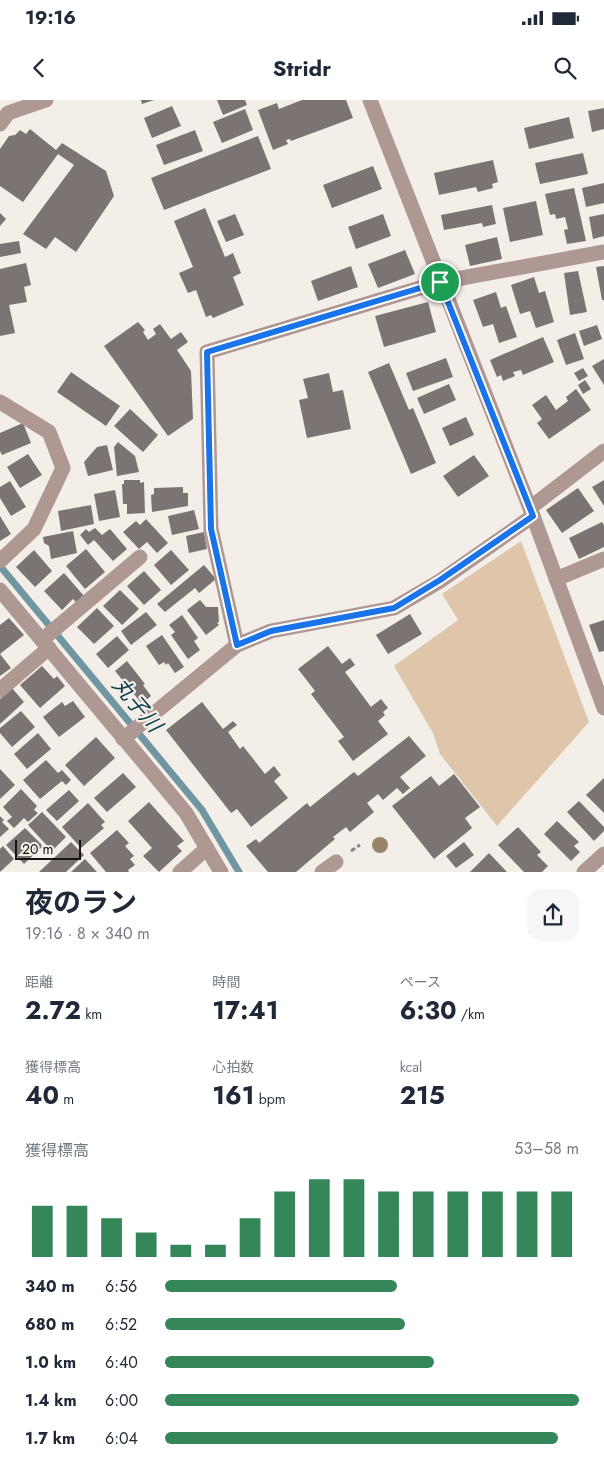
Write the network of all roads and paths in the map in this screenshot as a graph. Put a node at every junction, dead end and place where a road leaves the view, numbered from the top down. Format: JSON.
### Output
{"nodes":[{"id":1,"x":46,"y":100,"type":"edge"},
{"id":2,"x":370,"y":100,"type":"edge"},
{"id":3,"x":0,"y":124,"type":"edge"},
{"id":4,"x":604,"y":252,"type":"edge"},
{"id":5,"x":440,"y":282,"type":"junction"},
{"id":6,"x":0,"y":402,"type":"edge"},
{"id":7,"x":604,"y":451,"type":"edge"},
{"id":8,"x":531,"y":512,"type":"junction"},
{"id":9,"x":140,"y":557,"type":"dead end"},
{"id":10,"x":4,"y":558,"type":"edge"},
{"id":11,"x":604,"y":559,"type":"edge"},
{"id":12,"x":556,"y":579,"type":"junction"},
{"id":13,"x":0,"y":590,"type":"edge"},
{"id":14,"x":46,"y":644,"type":"junction"},
{"id":15,"x":237,"y":645,"type":"junction"},
{"id":16,"x":0,"y":690,"type":"edge"},
{"id":17,"x":604,"y":708,"type":"edge"},
{"id":18,"x":126,"y":737,"type":"junction"},
{"id":19,"x":207,"y":848,"type":"junction"},
{"id":20,"x":604,"y":854,"type":"edge"},
{"id":21,"x":336,"y":862,"type":"dead end"},
{"id":22,"x":180,"y":872,"type":"edge"},
{"id":23,"x":221,"y":872,"type":"edge"},
{"id":24,"x":322,"y":872,"type":"edge"},
{"id":25,"x":584,"y":872,"type":"edge"}],
"edges":[{"from":1,"to":3,"type":"street"},
{"from":2,"to":5,"type":"street"},
{"from":4,"to":5,"type":"street"},
{"from":5,"to":8,"type":"street"},
{"from":5,"to":15,"type":"street"},
{"from":6,"to":10,"type":"street"},
{"from":7,"to":8,"type":"street"},
{"from":8,"to":12,"type":"street"},
{"from":8,"to":15,"type":"street"},
{"from":9,"to":14,"type":"street"},
{"from":11,"to":12,"type":"street"},
{"from":12,"to":17,"type":"street"},
{"from":13,"to":14,"type":"street"},
{"from":14,"to":16,"type":"street"},
{"from":14,"to":18,"type":"street"},
{"from":15,"to":18,"type":"street"},
{"from":18,"to":19,"type":"street"},
{"from":19,"to":22,"type":"street"},
{"from":19,"to":23,"type":"street"},
{"from":20,"to":25,"type":"street"},
{"from":21,"to":24,"type":"street"}]}
